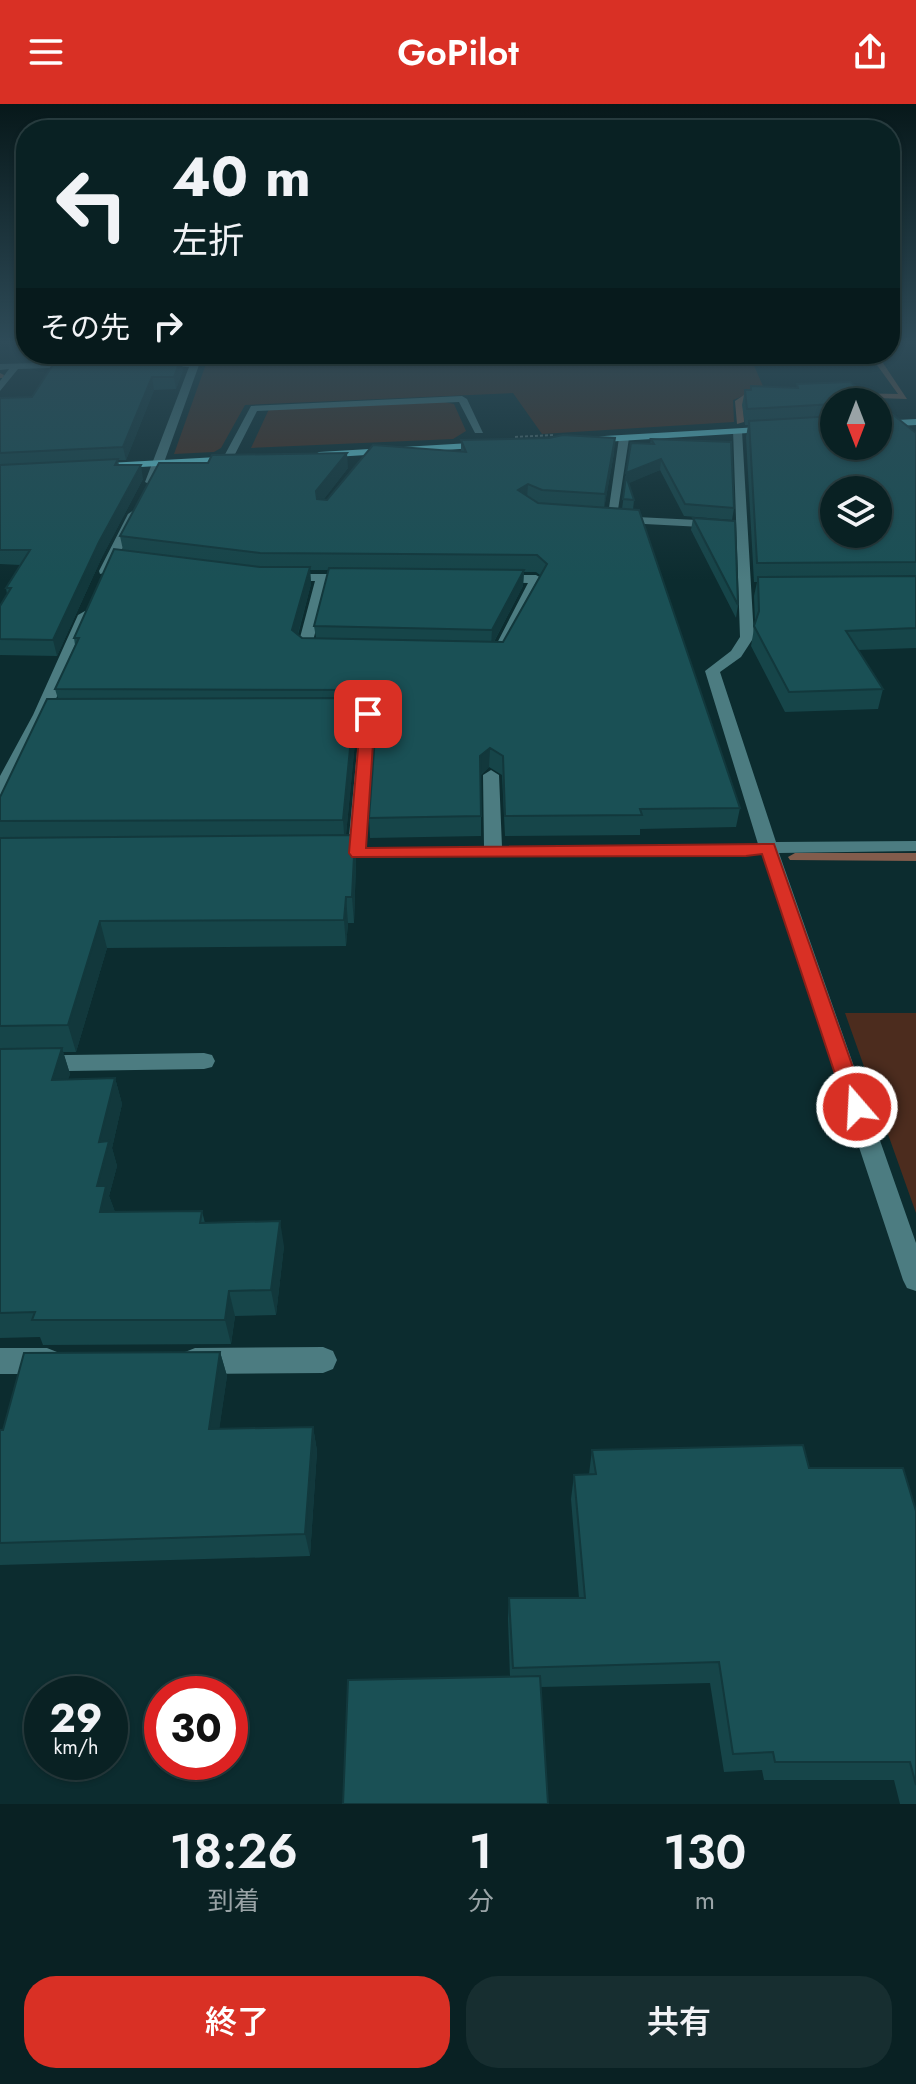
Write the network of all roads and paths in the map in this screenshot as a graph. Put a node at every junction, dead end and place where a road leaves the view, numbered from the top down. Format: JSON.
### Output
{"nodes":[{"id":1,"x":174,"y":421,"type":"edge"},
{"id":2,"x":247,"y":421,"type":"edge"},
{"id":3,"x":474,"y":421,"type":"edge"},
{"id":4,"x":916,"y":422,"type":"edge"},
{"id":5,"x":892,"y":423,"type":"edge"},
{"id":6,"x":793,"y":428,"type":"edge"},
{"id":7,"x":479,"y":431,"type":"dead end"},
{"id":8,"x":737,"y":431,"type":"junction"},
{"id":9,"x":564,"y":434,"type":"edge"},
{"id":10,"x":624,"y":438,"type":"junction"},
{"id":11,"x":577,"y":440,"type":"edge"},
{"id":12,"x":499,"y":441,"type":"joint"},
{"id":13,"x":369,"y":452,"type":"junction"},
{"id":14,"x":306,"y":455,"type":"edge"},
{"id":15,"x":243,"y":459,"type":"edge"},
{"id":16,"x":227,"y":460,"type":"junction"},
{"id":17,"x":160,"y":463,"type":"junction"},
{"id":18,"x":102,"y":467,"type":"edge"},
{"id":19,"x":355,"y":470,"type":"edge"},
{"id":20,"x":596,"y":518,"type":"edge"},
{"id":21,"x":611,"y":519,"type":"junction"},
{"id":22,"x":741,"y":527,"type":"junction"},
{"id":23,"x":111,"y":558,"type":"junction"},
{"id":24,"x":126,"y":560,"type":"edge"},
{"id":25,"x":262,"y":577,"type":"edge"},
{"id":26,"x":323,"y":577,"type":"junction"},
{"id":27,"x":369,"y":578,"type":"edge"},
{"id":28,"x":475,"y":579,"type":"edge"},
{"id":29,"x":98,"y":586,"type":"edge"},
{"id":30,"x":92,"y":600,"type":"edge"},
{"id":31,"x":334,"y":650,"type":"edge"},
{"id":32,"x":483,"y":654,"type":"edge"},
{"id":33,"x":321,"y":714,"type":"edge"},
{"id":34,"x":491,"y":775,"type":"dead end"},
{"id":35,"x":0,"y":791,"type":"edge"},
{"id":36,"x":916,"y":846,"type":"edge"},
{"id":37,"x":768,"y":848,"type":"junction"},
{"id":38,"x":493,"y":851,"type":"junction"},
{"id":39,"x":311,"y":853,"type":"edge"},
{"id":40,"x":357,"y":853,"type":"junction"},
{"id":41,"x":204,"y":1061,"type":"dead end"},
{"id":42,"x":0,"y":1064,"type":"edge"},
{"id":43,"x":916,"y":1280,"type":"edge"},
{"id":44,"x":323,"y":1360,"type":"dead end"},
{"id":45,"x":0,"y":1361,"type":"edge"},
{"id":46,"x":77,"y":1361,"type":"edge"},
{"id":47,"x":169,"y":1361,"type":"edge"}],
"edges":[{"from":1,"to":17,"type":"street"},
{"from":2,"to":16,"type":"street"},
{"from":3,"to":7,"type":"street"},
{"from":4,"to":5,"type":"main road"},
{"from":6,"to":8,"type":"main road"},
{"from":8,"to":10,"type":"main road"},
{"from":8,"to":22,"type":"street"},
{"from":9,"to":12,"type":"path"},
{"from":10,"to":11,"type":"main road"},
{"from":10,"to":21,"type":"street"},
{"from":12,"to":13,"type":"main road"},
{"from":13,"to":14,"type":"main road"},
{"from":13,"to":19,"type":"street"},
{"from":15,"to":16,"type":"main road"},
{"from":16,"to":17,"type":"main road"},
{"from":17,"to":18,"type":"main road"},
{"from":17,"to":23,"type":"street"},
{"from":20,"to":21,"type":"street"},
{"from":21,"to":22,"type":"street"},
{"from":22,"to":37,"type":"street"},
{"from":23,"to":24,"type":"street"},
{"from":23,"to":29,"type":"street"},
{"from":25,"to":26,"type":"street"},
{"from":26,"to":27,"type":"street"},
{"from":26,"to":31,"type":"street"},
{"from":28,"to":32,"type":"street"},
{"from":30,"to":35,"type":"street"},
{"from":33,"to":40,"type":"street"},
{"from":34,"to":38,"type":"street"},
{"from":36,"to":37,"type":"street"},
{"from":37,"to":38,"type":"street"},
{"from":37,"to":43,"type":"street"},
{"from":38,"to":40,"type":"street"},
{"from":39,"to":40,"type":"street"},
{"from":41,"to":42,"type":"street"},
{"from":44,"to":47,"type":"street"},
{"from":45,"to":46,"type":"street"}]}
